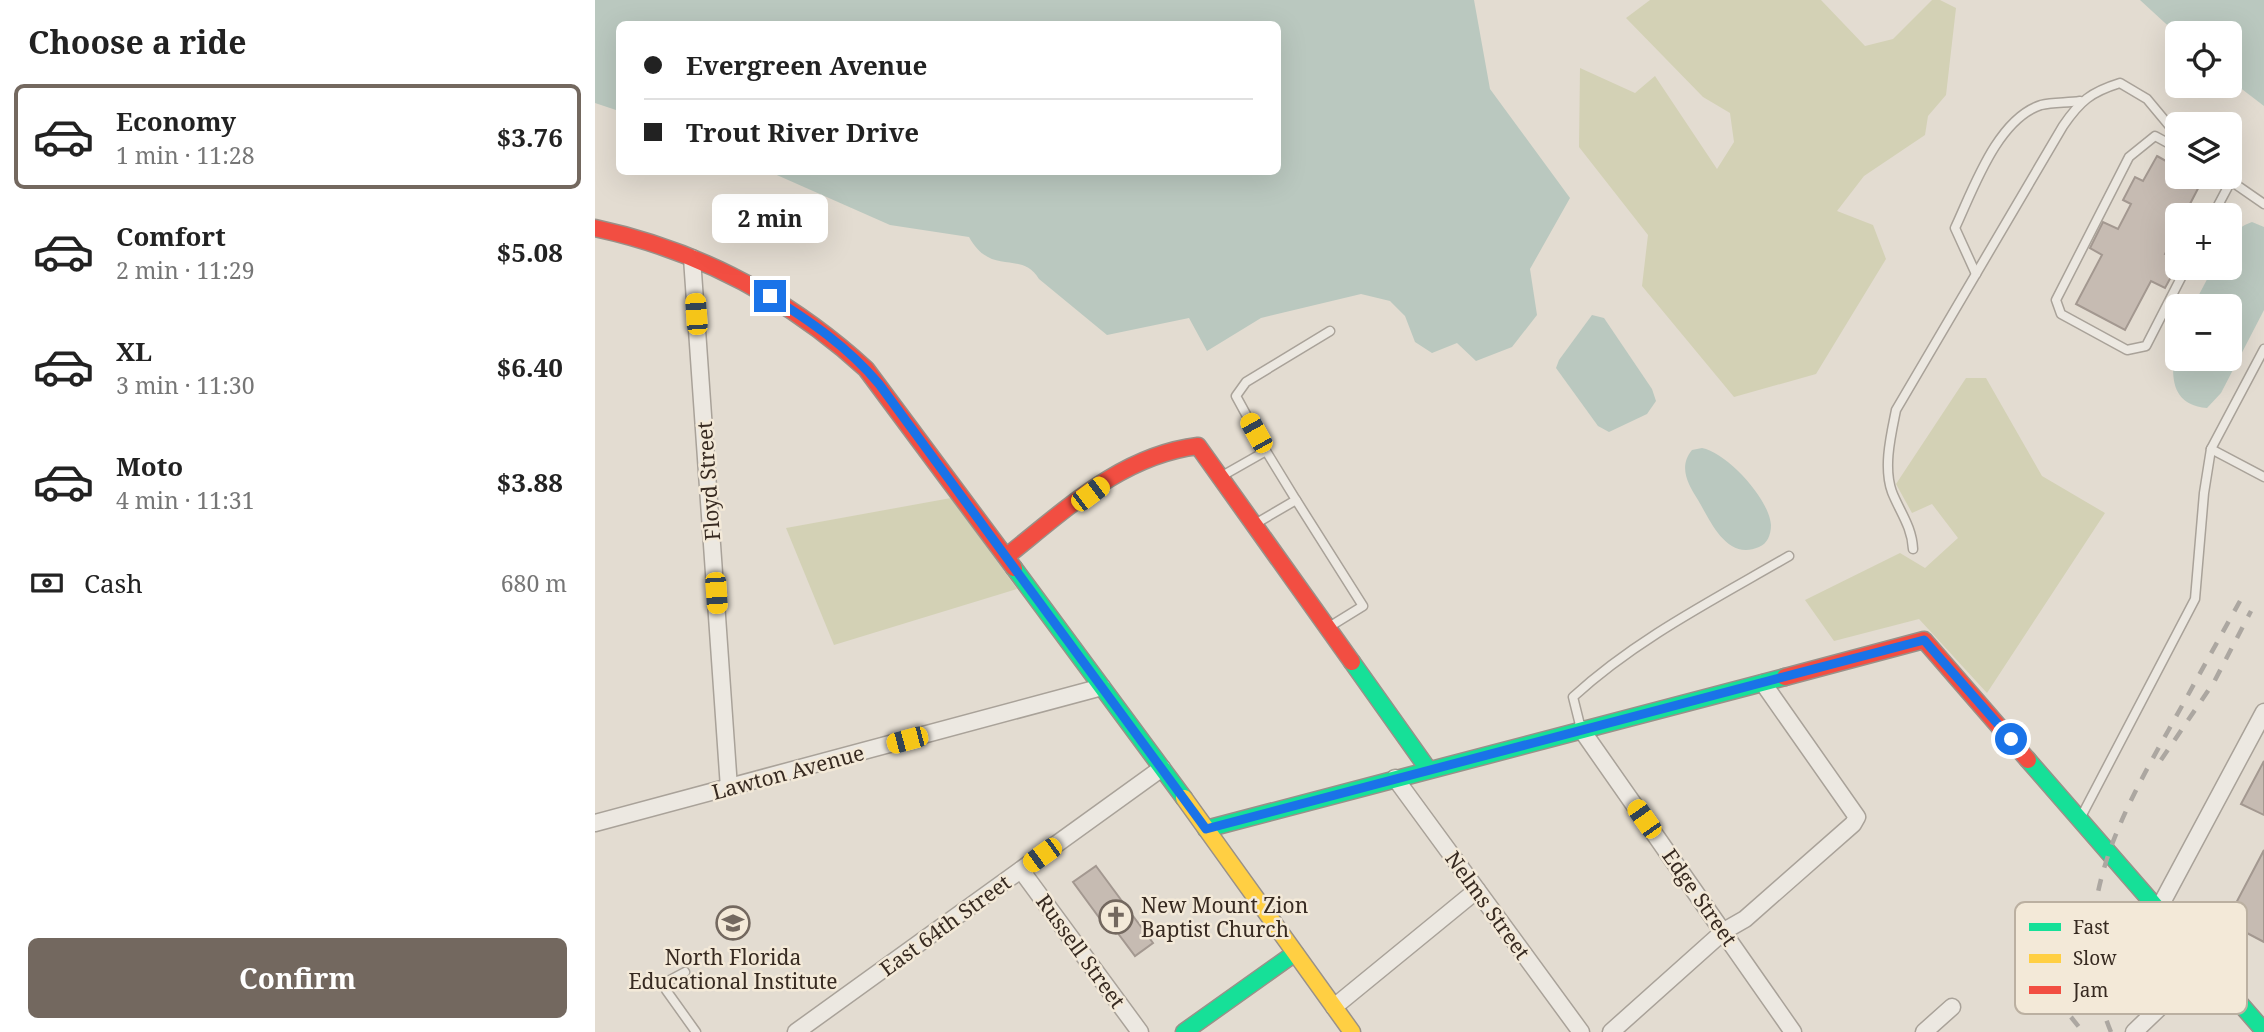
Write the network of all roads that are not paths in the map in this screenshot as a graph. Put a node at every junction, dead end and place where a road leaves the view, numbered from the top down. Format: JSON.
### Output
{"nodes":[{"id":1,"x":2080,"y":101,"type":"junction"},
{"id":2,"x":2165,"y":121,"type":"edge"},
{"id":3,"x":2165,"y":141,"type":"edge"},
{"id":4,"x":2242,"y":189,"type":"edge"},
{"id":5,"x":2264,"y":204,"type":"edge"},
{"id":6,"x":595,"y":228,"type":"edge"},
{"id":7,"x":692,"y":258,"type":"junction"},
{"id":8,"x":1976,"y":275,"type":"junction"},
{"id":9,"x":2180,"y":280,"type":"edge"},
{"id":10,"x":1330,"y":331,"type":"dead end"},
{"id":11,"x":2264,"y":349,"type":"edge"},
{"id":12,"x":2211,"y":449,"type":"junction"},
{"id":13,"x":1266,"y":451,"type":"junction"},
{"id":14,"x":1222,"y":476,"type":"junction"},
{"id":15,"x":2264,"y":477,"type":"edge"},
{"id":16,"x":1296,"y":500,"type":"junction"},
{"id":17,"x":1252,"y":520,"type":"junction"},
{"id":18,"x":1913,"y":549,"type":"dead end"},
{"id":19,"x":1007,"y":556,"type":"junction"},
{"id":20,"x":1789,"y":556,"type":"dead end"},
{"id":21,"x":1328,"y":628,"type":"junction"},
{"id":22,"x":1763,"y":683,"type":"junction"},
{"id":23,"x":1102,"y":687,"type":"junction"},
{"id":24,"x":2264,"y":712,"type":"edge"},
{"id":25,"x":1581,"y":729,"type":"junction"},
{"id":26,"x":1162,"y":768,"type":"junction"},
{"id":27,"x":1428,"y":769,"type":"junction"},
{"id":28,"x":1395,"y":778,"type":"junction"},
{"id":29,"x":729,"y":788,"type":"junction"},
{"id":30,"x":2080,"y":818,"type":"junction"},
{"id":31,"x":595,"y":823,"type":"edge"},
{"id":32,"x":1206,"y":829,"type":"junction"},
{"id":33,"x":1021,"y":870,"type":"junction"},
{"id":34,"x":1476,"y":890,"type":"junction"},
{"id":35,"x":2151,"y":902,"type":"edge"},
{"id":36,"x":2162,"y":902,"type":"edge"},
{"id":37,"x":1724,"y":931,"type":"junction"},
{"id":38,"x":1295,"y":953,"type":"junction"},
{"id":39,"x":685,"y":972,"type":"dead end"},
{"id":40,"x":1334,"y":1007,"type":"junction"},
{"id":41,"x":1952,"y":1007,"type":"dead end"},
{"id":42,"x":2247,"y":1011,"type":"edge"},
{"id":43,"x":2153,"y":1014,"type":"edge"},
{"id":44,"x":2264,"y":1031,"type":"edge"},
{"id":45,"x":696,"y":1032,"type":"edge"},
{"id":46,"x":796,"y":1032,"type":"edge"},
{"id":47,"x":1140,"y":1032,"type":"edge"},
{"id":48,"x":1184,"y":1032,"type":"edge"},
{"id":49,"x":1352,"y":1032,"type":"edge"},
{"id":50,"x":1581,"y":1032,"type":"edge"},
{"id":51,"x":1611,"y":1032,"type":"edge"},
{"id":52,"x":1793,"y":1032,"type":"edge"},
{"id":53,"x":1924,"y":1032,"type":"edge"},
{"id":54,"x":2134,"y":1032,"type":"edge"}],
"edges":[{"from":1,"to":2,"type":"lane"},
{"from":1,"to":8,"type":"lane"},
{"from":1,"to":8,"type":"lane"},
{"from":3,"to":9,"type":"lane"},
{"from":4,"to":5,"type":"lane"},
{"from":6,"to":7,"type":"street"},
{"from":7,"to":19,"type":"street"},
{"from":7,"to":29,"type":"street","name":"Floyd Street"},
{"from":8,"to":18,"type":"lane"},
{"from":10,"to":13,"type":"lane"},
{"from":11,"to":12,"type":"lane"},
{"from":12,"to":15,"type":"lane"},
{"from":12,"to":30,"type":"lane"},
{"from":13,"to":14,"type":"lane"},
{"from":13,"to":16,"type":"lane"},
{"from":14,"to":17,"type":"street"},
{"from":14,"to":19,"type":"street"},
{"from":16,"to":17,"type":"lane"},
{"from":16,"to":21,"type":"lane"},
{"from":17,"to":21,"type":"street"},
{"from":19,"to":23,"type":"street"},
{"from":20,"to":25,"type":"lane"},
{"from":21,"to":27,"type":"street"},
{"from":22,"to":25,"type":"street"},
{"from":22,"to":30,"type":"street"},
{"from":22,"to":37,"type":"street"},
{"from":23,"to":26,"type":"street"},
{"from":23,"to":29,"type":"street","name":"Lawton Avenue"},
{"from":24,"to":36,"type":"street"},
{"from":25,"to":27,"type":"street"},
{"from":25,"to":37,"type":"street","name":"Edge Street"},
{"from":26,"to":32,"type":"street"},
{"from":26,"to":33,"type":"street","name":"East 64th Street"},
{"from":27,"to":28,"type":"street"},
{"from":28,"to":32,"type":"street"},
{"from":28,"to":34,"type":"street","name":"Nelms Street"},
{"from":29,"to":31,"type":"street","name":"Lawton Avenue"},
{"from":30,"to":35,"type":"street"},
{"from":32,"to":38,"type":"street"},
{"from":33,"to":46,"type":"street","name":"East 64th Street"},
{"from":33,"to":47,"type":"street","name":"Russell Street"},
{"from":34,"to":40,"type":"street"},
{"from":34,"to":50,"type":"street","name":"Nelms Street"},
{"from":37,"to":51,"type":"street"},
{"from":37,"to":52,"type":"street","name":"Edge Street"},
{"from":38,"to":40,"type":"street"},
{"from":38,"to":48,"type":"street"},
{"from":39,"to":45,"type":"lane"},
{"from":40,"to":49,"type":"street"},
{"from":41,"to":53,"type":"street"},
{"from":42,"to":44,"type":"street"},
{"from":43,"to":54,"type":"street"}]}
